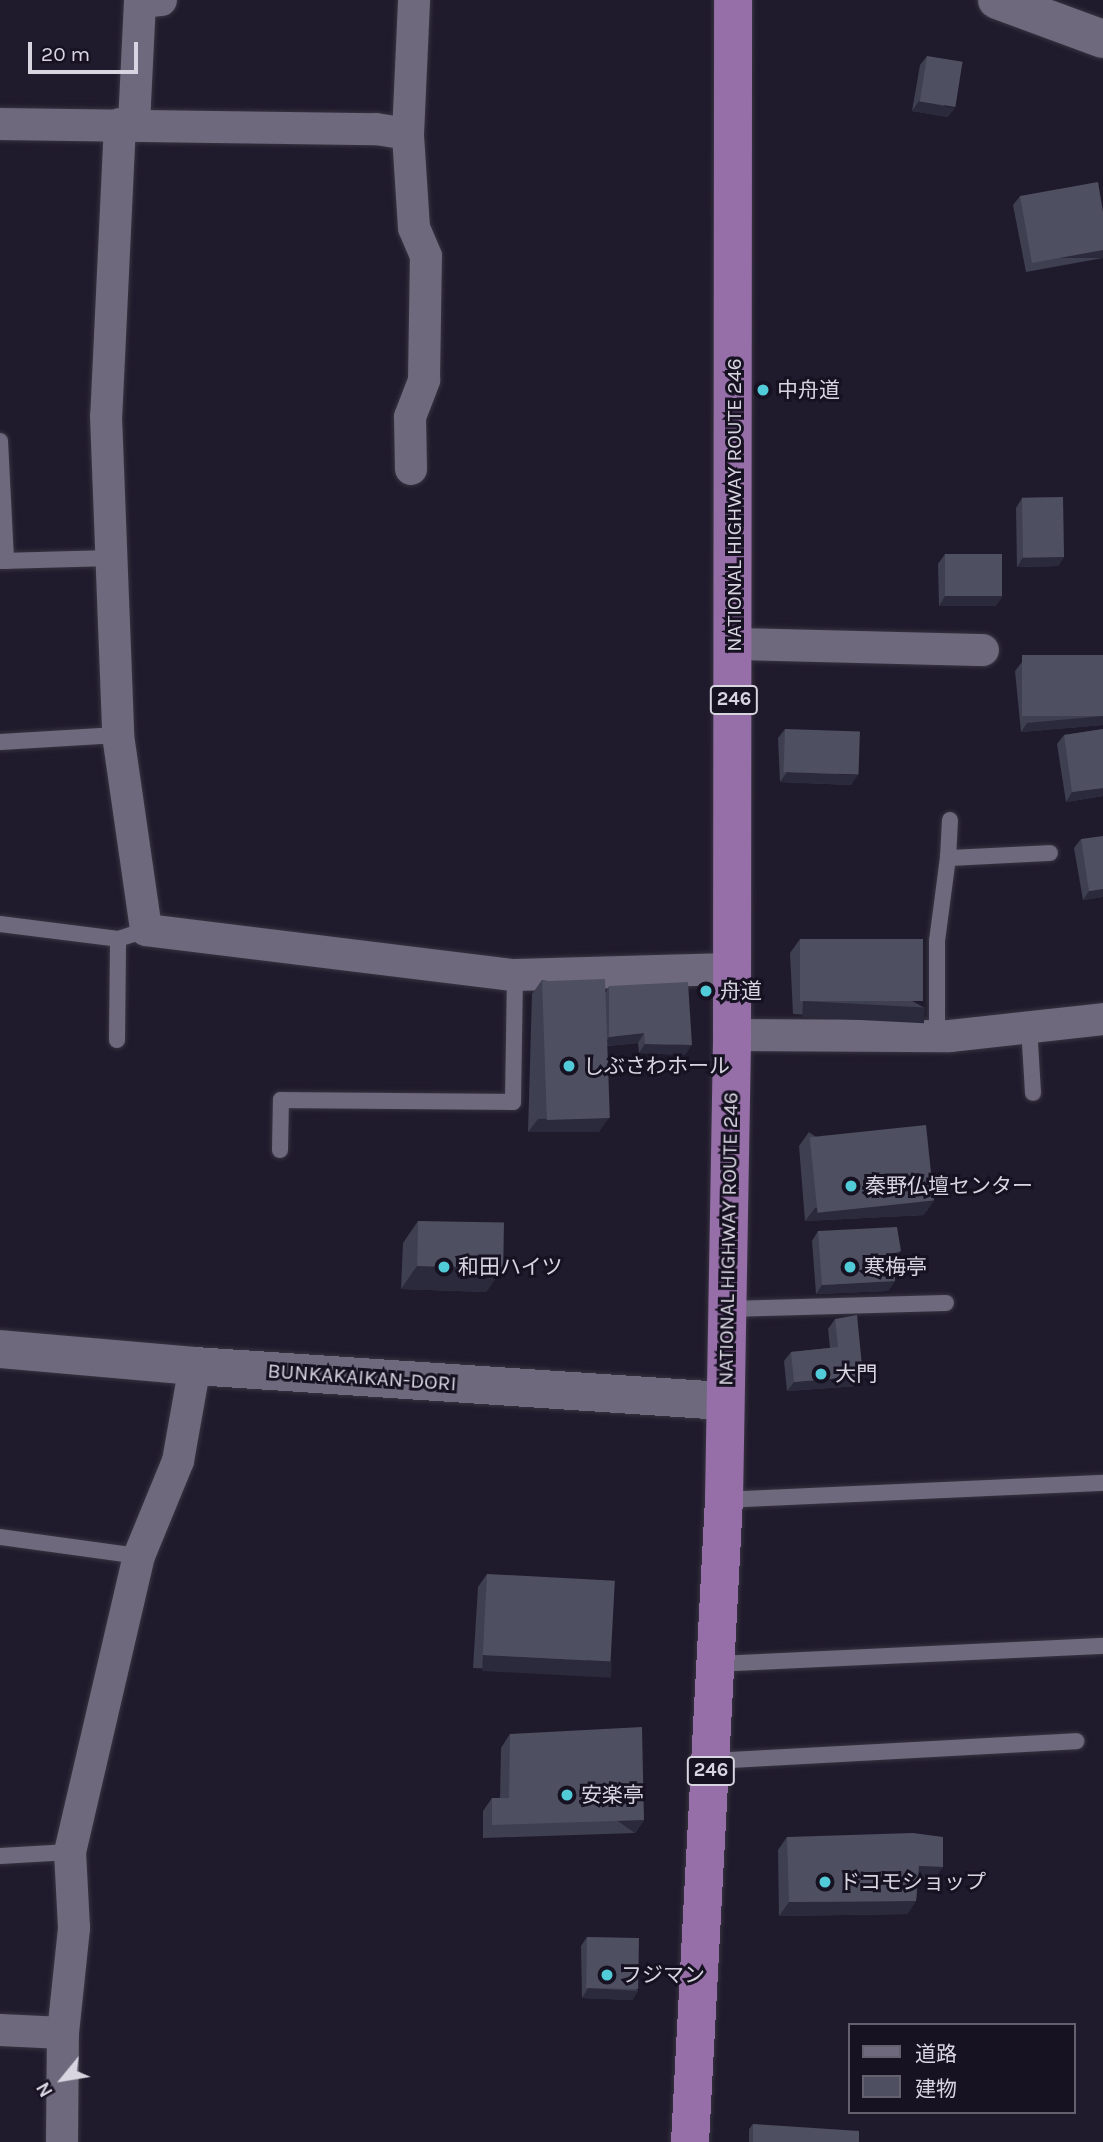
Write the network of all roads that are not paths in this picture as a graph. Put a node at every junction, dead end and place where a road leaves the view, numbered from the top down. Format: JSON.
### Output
{"nodes":[{"id":1,"x":161,"y":0,"type":"edge"},
{"id":2,"x":414,"y":0,"type":"edge"},
{"id":3,"x":733,"y":0,"type":"edge"},
{"id":4,"x":997,"y":0,"type":"edge"},
{"id":5,"x":1103,"y":39,"type":"edge"},
{"id":6,"x":0,"y":124,"type":"edge"},
{"id":7,"x":127,"y":124,"type":"junction"},
{"id":8,"x":408,"y":134,"type":"junction"},
{"id":9,"x":0,"y":441,"type":"edge"},
{"id":10,"x":411,"y":469,"type":"dead end"},
{"id":11,"x":112,"y":558,"type":"junction"},
{"id":12,"x":3,"y":561,"type":"edge"},
{"id":13,"x":734,"y":644,"type":"junction"},
{"id":14,"x":983,"y":650,"type":"dead end"},
{"id":15,"x":118,"y":735,"type":"junction"},
{"id":16,"x":0,"y":742,"type":"edge"},
{"id":17,"x":950,"y":820,"type":"dead end"},
{"id":18,"x":1051,"y":853,"type":"dead end"},
{"id":19,"x":948,"y":859,"type":"junction"},
{"id":20,"x":0,"y":924,"type":"edge"},
{"id":21,"x":132,"y":934,"type":"junction"},
{"id":22,"x":731,"y":970,"type":"junction"},
{"id":23,"x":515,"y":975,"type":"junction"},
{"id":24,"x":1103,"y":1018,"type":"edge"},
{"id":25,"x":1029,"y":1027,"type":"junction"},
{"id":26,"x":732,"y":1034,"type":"junction"},
{"id":27,"x":937,"y":1034,"type":"junction"},
{"id":28,"x":117,"y":1040,"type":"dead end"},
{"id":29,"x":1033,"y":1093,"type":"dead end"},
{"id":30,"x":280,"y":1150,"type":"dead end"},
{"id":31,"x":946,"y":1303,"type":"dead end"},
{"id":32,"x":726,"y":1309,"type":"junction"},
{"id":33,"x":0,"y":1349,"type":"edge"},
{"id":34,"x":195,"y":1366,"type":"junction"},
{"id":35,"x":724,"y":1401,"type":"junction"},
{"id":36,"x":1103,"y":1483,"type":"edge"},
{"id":37,"x":723,"y":1500,"type":"junction"},
{"id":38,"x":0,"y":1536,"type":"edge"},
{"id":39,"x":139,"y":1556,"type":"junction"},
{"id":40,"x":1103,"y":1646,"type":"edge"},
{"id":41,"x":716,"y":1664,"type":"junction"},
{"id":42,"x":1076,"y":1741,"type":"dead end"},
{"id":43,"x":711,"y":1760,"type":"junction"},
{"id":44,"x":69,"y":1852,"type":"junction"},
{"id":45,"x":0,"y":1856,"type":"edge"},
{"id":46,"x":0,"y":2029,"type":"edge"},
{"id":47,"x":63,"y":2034,"type":"junction"},
{"id":48,"x":62,"y":2142,"type":"edge"},
{"id":49,"x":690,"y":2142,"type":"edge"}],
"edges":[{"from":1,"to":7,"type":"street"},
{"from":2,"to":8,"type":"street"},
{"from":3,"to":13,"type":"highway","name":"NATIONAL HIGHWAY ROUTE 246","number":"246"},
{"from":4,"to":5,"type":"street"},
{"from":6,"to":7,"type":"street"},
{"from":7,"to":8,"type":"street"},
{"from":7,"to":11,"type":"street"},
{"from":8,"to":10,"type":"street"},
{"from":9,"to":12,"type":"lane"},
{"from":11,"to":12,"type":"lane"},
{"from":11,"to":15,"type":"street"},
{"from":13,"to":14,"type":"street"},
{"from":13,"to":22,"type":"highway","name":"NATIONAL HIGHWAY ROUTE 246","number":"246"},
{"from":15,"to":16,"type":"lane"},
{"from":15,"to":21,"type":"street"},
{"from":17,"to":19,"type":"lane"},
{"from":18,"to":19,"type":"lane"},
{"from":19,"to":27,"type":"lane"},
{"from":20,"to":21,"type":"lane"},
{"from":21,"to":23,"type":"street"},
{"from":21,"to":28,"type":"lane"},
{"from":22,"to":23,"type":"street"},
{"from":22,"to":26,"type":"highway","name":"NATIONAL HIGHWAY ROUTE 246","number":"246"},
{"from":23,"to":30,"type":"lane"},
{"from":24,"to":25,"type":"street"},
{"from":25,"to":27,"type":"street"},
{"from":25,"to":29,"type":"lane"},
{"from":26,"to":27,"type":"street"},
{"from":26,"to":32,"type":"highway","name":"NATIONAL HIGHWAY ROUTE 246","number":"246"},
{"from":31,"to":32,"type":"lane"},
{"from":32,"to":35,"type":"highway","name":"NATIONAL HIGHWAY ROUTE 246","number":"246"},
{"from":33,"to":34,"type":"street","name":"BUNKAKAIKAN-DORI"},
{"from":34,"to":35,"type":"street","name":"BUNKAKAIKAN-DORI"},
{"from":34,"to":39,"type":"street"},
{"from":35,"to":37,"type":"highway","name":"NATIONAL HIGHWAY ROUTE 246","number":"246"},
{"from":36,"to":37,"type":"lane"},
{"from":37,"to":41,"type":"highway","name":"NATIONAL HIGHWAY ROUTE 246","number":"246"},
{"from":38,"to":39,"type":"lane"},
{"from":39,"to":44,"type":"street"},
{"from":40,"to":41,"type":"lane"},
{"from":41,"to":43,"type":"highway","name":"NATIONAL HIGHWAY ROUTE 246","number":"246"},
{"from":42,"to":43,"type":"lane"},
{"from":43,"to":49,"type":"highway","name":"NATIONAL HIGHWAY ROUTE 246","number":"246"},
{"from":44,"to":45,"type":"lane"},
{"from":44,"to":47,"type":"street"},
{"from":46,"to":47,"type":"street"},
{"from":47,"to":48,"type":"street"}]}
